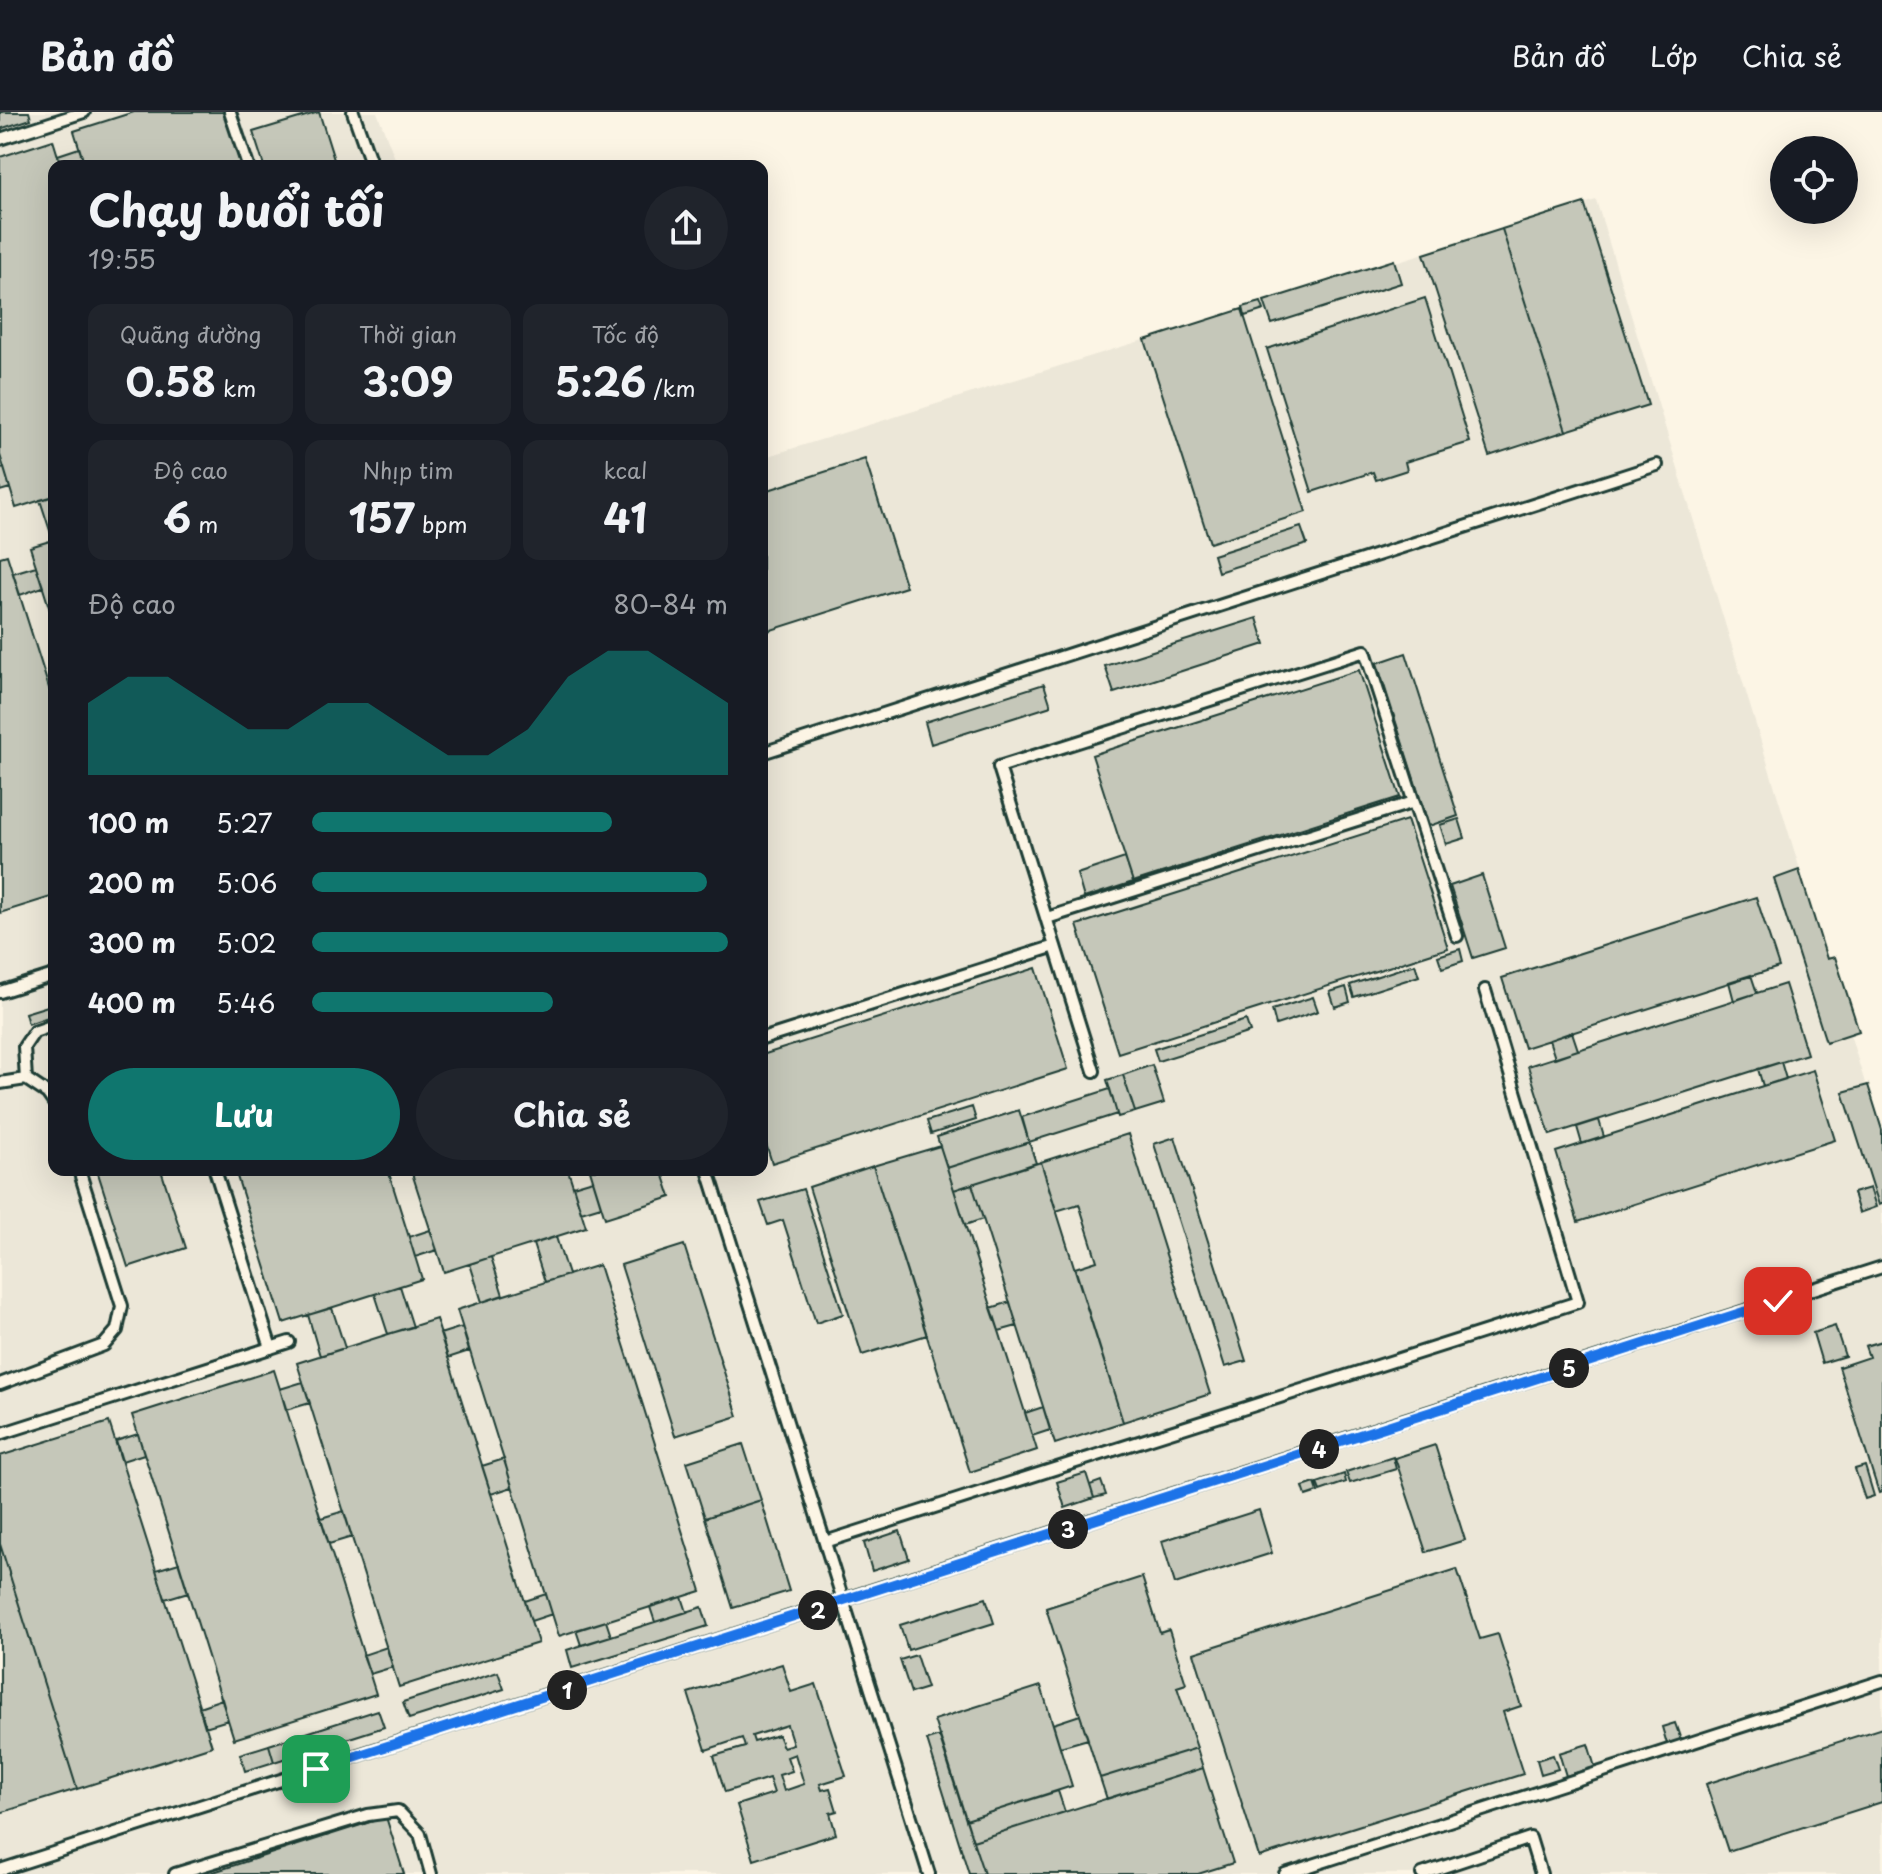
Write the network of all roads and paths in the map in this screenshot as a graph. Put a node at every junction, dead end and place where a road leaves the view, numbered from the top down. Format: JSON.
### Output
{"nodes":[{"id":1,"x":84,"y":112,"type":"edge"},
{"id":2,"x":230,"y":112,"type":"edge"},
{"id":3,"x":353,"y":112,"type":"edge"},
{"id":4,"x":0,"y":139,"type":"edge"},
{"id":5,"x":246,"y":160,"type":"edge"},
{"id":6,"x":370,"y":160,"type":"edge"},
{"id":7,"x":1657,"y":465,"type":"dead end"},
{"id":8,"x":768,"y":751,"type":"edge"},
{"id":9,"x":1414,"y":802,"type":"junction"},
{"id":10,"x":1047,"y":918,"type":"junction"},
{"id":11,"x":1457,"y":936,"type":"dead end"},
{"id":12,"x":1055,"y":946,"type":"junction"},
{"id":13,"x":48,"y":977,"type":"edge"},
{"id":14,"x":1485,"y":990,"type":"dead end"},
{"id":15,"x":0,"y":992,"type":"edge"},
{"id":16,"x":48,"y":1027,"type":"edge"},
{"id":17,"x":768,"y":1037,"type":"edge"},
{"id":18,"x":1094,"y":1071,"type":"dead end"},
{"id":19,"x":26,"y":1079,"type":"junction"},
{"id":20,"x":0,"y":1083,"type":"edge"},
{"id":21,"x":48,"y":1094,"type":"edge"},
{"id":22,"x":81,"y":1176,"type":"edge"},
{"id":23,"x":217,"y":1176,"type":"edge"},
{"id":24,"x":710,"y":1176,"type":"edge"},
{"id":25,"x":1882,"y":1267,"type":"edge"},
{"id":26,"x":289,"y":1342,"type":"dead end"},
{"id":27,"x":271,"y":1348,"type":"junction"},
{"id":28,"x":0,"y":1384,"type":"edge"},
{"id":29,"x":0,"y":1434,"type":"edge"},
{"id":30,"x":825,"y":1542,"type":"junction"},
{"id":31,"x":844,"y":1601,"type":"junction"},
{"id":32,"x":1882,"y":1681,"type":"edge"},
{"id":33,"x":0,"y":1870,"type":"edge"},
{"id":34,"x":175,"y":1874,"type":"edge"},
{"id":35,"x":431,"y":1874,"type":"edge"},
{"id":36,"x":929,"y":1874,"type":"edge"},
{"id":37,"x":1285,"y":1874,"type":"edge"},
{"id":38,"x":1422,"y":1874,"type":"edge"},
{"id":39,"x":1541,"y":1874,"type":"edge"}],
"edges":[{"from":1,"to":4,"type":"lane"},
{"from":2,"to":5,"type":"lane"},
{"from":3,"to":6,"type":"lane"},
{"from":7,"to":8,"type":"lane"},
{"from":9,"to":10,"type":"lane"},
{"from":9,"to":10,"type":"lane"},
{"from":9,"to":11,"type":"lane"},
{"from":10,"to":12,"type":"lane"},
{"from":12,"to":17,"type":"lane"},
{"from":12,"to":18,"type":"lane"},
{"from":13,"to":15,"type":"lane"},
{"from":14,"to":30,"type":"lane"},
{"from":16,"to":19,"type":"lane"},
{"from":19,"to":20,"type":"lane"},
{"from":19,"to":21,"type":"lane"},
{"from":22,"to":28,"type":"lane"},
{"from":23,"to":27,"type":"lane"},
{"from":24,"to":30,"type":"lane"},
{"from":25,"to":31,"type":"lane"},
{"from":26,"to":27,"type":"lane"},
{"from":27,"to":29,"type":"lane"},
{"from":30,"to":31,"type":"lane"},
{"from":31,"to":33,"type":"lane"},
{"from":31,"to":36,"type":"lane"},
{"from":32,"to":37,"type":"lane"},
{"from":34,"to":35,"type":"lane"},
{"from":38,"to":39,"type":"lane"}]}
